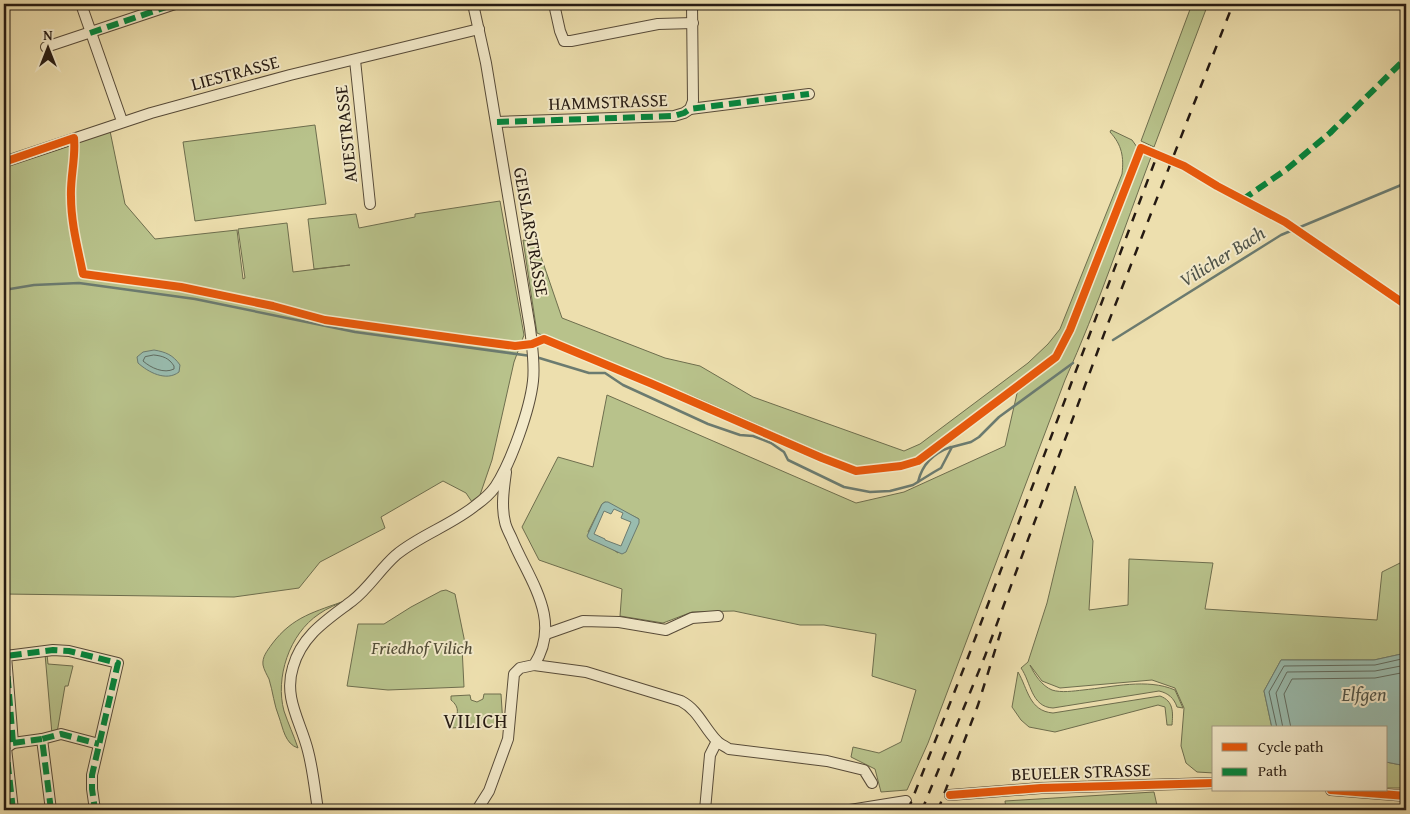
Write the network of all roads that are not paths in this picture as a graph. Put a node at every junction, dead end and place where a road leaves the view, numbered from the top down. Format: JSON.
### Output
{"nodes":[{"id":1,"x":81,"y":4,"type":"edge"},
{"id":2,"x":176,"y":4,"type":"edge"},
{"id":3,"x":473,"y":4,"type":"edge"},
{"id":4,"x":554,"y":4,"type":"edge"},
{"id":5,"x":692,"y":4,"type":"edge"},
{"id":6,"x":693,"y":23,"type":"junction"},
{"id":7,"x":479,"y":28,"type":"junction"},
{"id":8,"x":90,"y":33,"type":"junction"},
{"id":9,"x":46,"y":48,"type":"dead end"},
{"id":10,"x":355,"y":60,"type":"junction"},
{"id":11,"x":809,"y":94,"type":"dead end"},
{"id":12,"x":690,"y":109,"type":"junction"},
{"id":13,"x":122,"y":122,"type":"junction"},
{"id":14,"x":496,"y":122,"type":"junction"},
{"id":15,"x":4,"y":162,"type":"edge"},
{"id":16,"x":370,"y":204,"type":"dead end"},
{"id":17,"x":507,"y":464,"type":"junction"},
{"id":18,"x":487,"y":496,"type":"junction"},
{"id":19,"x":504,"y":498,"type":"junction"},
{"id":20,"x":718,"y":616,"type":"dead end"},
{"id":21,"x":546,"y":634,"type":"junction"},
{"id":22,"x":534,"y":665,"type":"junction"},
{"id":23,"x":42,"y":739,"type":"junction"},
{"id":24,"x":717,"y":741,"type":"junction"},
{"id":25,"x":13,"y":744,"type":"junction"},
{"id":26,"x":99,"y":744,"type":"junction"},
{"id":27,"x":872,"y":783,"type":"dead end"},
{"id":28,"x":1212,"y":783,"type":"edge"},
{"id":29,"x":1356,"y":792,"type":"edge"},
{"id":30,"x":950,"y":795,"type":"dead end"},
{"id":31,"x":1406,"y":796,"type":"edge"},
{"id":32,"x":906,"y":801,"type":"dead end"},
{"id":33,"x":13,"y":810,"type":"edge"},
{"id":34,"x":51,"y":810,"type":"edge"},
{"id":35,"x":95,"y":810,"type":"edge"},
{"id":36,"x":318,"y":810,"type":"edge"},
{"id":37,"x":477,"y":810,"type":"edge"},
{"id":38,"x":704,"y":810,"type":"edge"},
{"id":39,"x":850,"y":810,"type":"edge"}],
"edges":[{"from":1,"to":8,"type":"street"},
{"from":2,"to":8,"type":"street"},
{"from":3,"to":7,"type":"street","name":"GEISLARSTRASSE"},
{"from":4,"to":6,"type":"street"},
{"from":5,"to":6,"type":"street"},
{"from":6,"to":12,"type":"street"},
{"from":7,"to":10,"type":"street","name":"LIESTRASSE"},
{"from":7,"to":14,"type":"street","name":"GEISLARSTRASSE"},
{"from":8,"to":9,"type":"street"},
{"from":8,"to":13,"type":"street"},
{"from":10,"to":13,"type":"street","name":"LIESTRASSE"},
{"from":10,"to":16,"type":"street","name":"AUESTRASSE"},
{"from":11,"to":12,"type":"street","name":"HAMMSTRASSE"},
{"from":12,"to":14,"type":"street","name":"HAMMSTRASSE"},
{"from":13,"to":15,"type":"street","name":"LIESTRASSE"},
{"from":14,"to":17,"type":"street","name":"GEISLARSTRASSE"},
{"from":17,"to":18,"type":"street"},
{"from":17,"to":19,"type":"street"},
{"from":18,"to":19,"type":"street"},
{"from":18,"to":36,"type":"street"},
{"from":19,"to":21,"type":"street"},
{"from":20,"to":21,"type":"street"},
{"from":21,"to":22,"type":"street"},
{"from":22,"to":24,"type":"street"},
{"from":22,"to":37,"type":"street"},
{"from":23,"to":25,"type":"street"},
{"from":23,"to":26,"type":"street"},
{"from":23,"to":34,"type":"street"},
{"from":24,"to":27,"type":"street"},
{"from":24,"to":38,"type":"street"},
{"from":25,"to":26,"type":"street"},
{"from":25,"to":33,"type":"street"},
{"from":26,"to":35,"type":"street"},
{"from":28,"to":30,"type":"street","name":"BEUELER STRASSE"},
{"from":29,"to":31,"type":"street"},
{"from":32,"to":39,"type":"street"}]}
